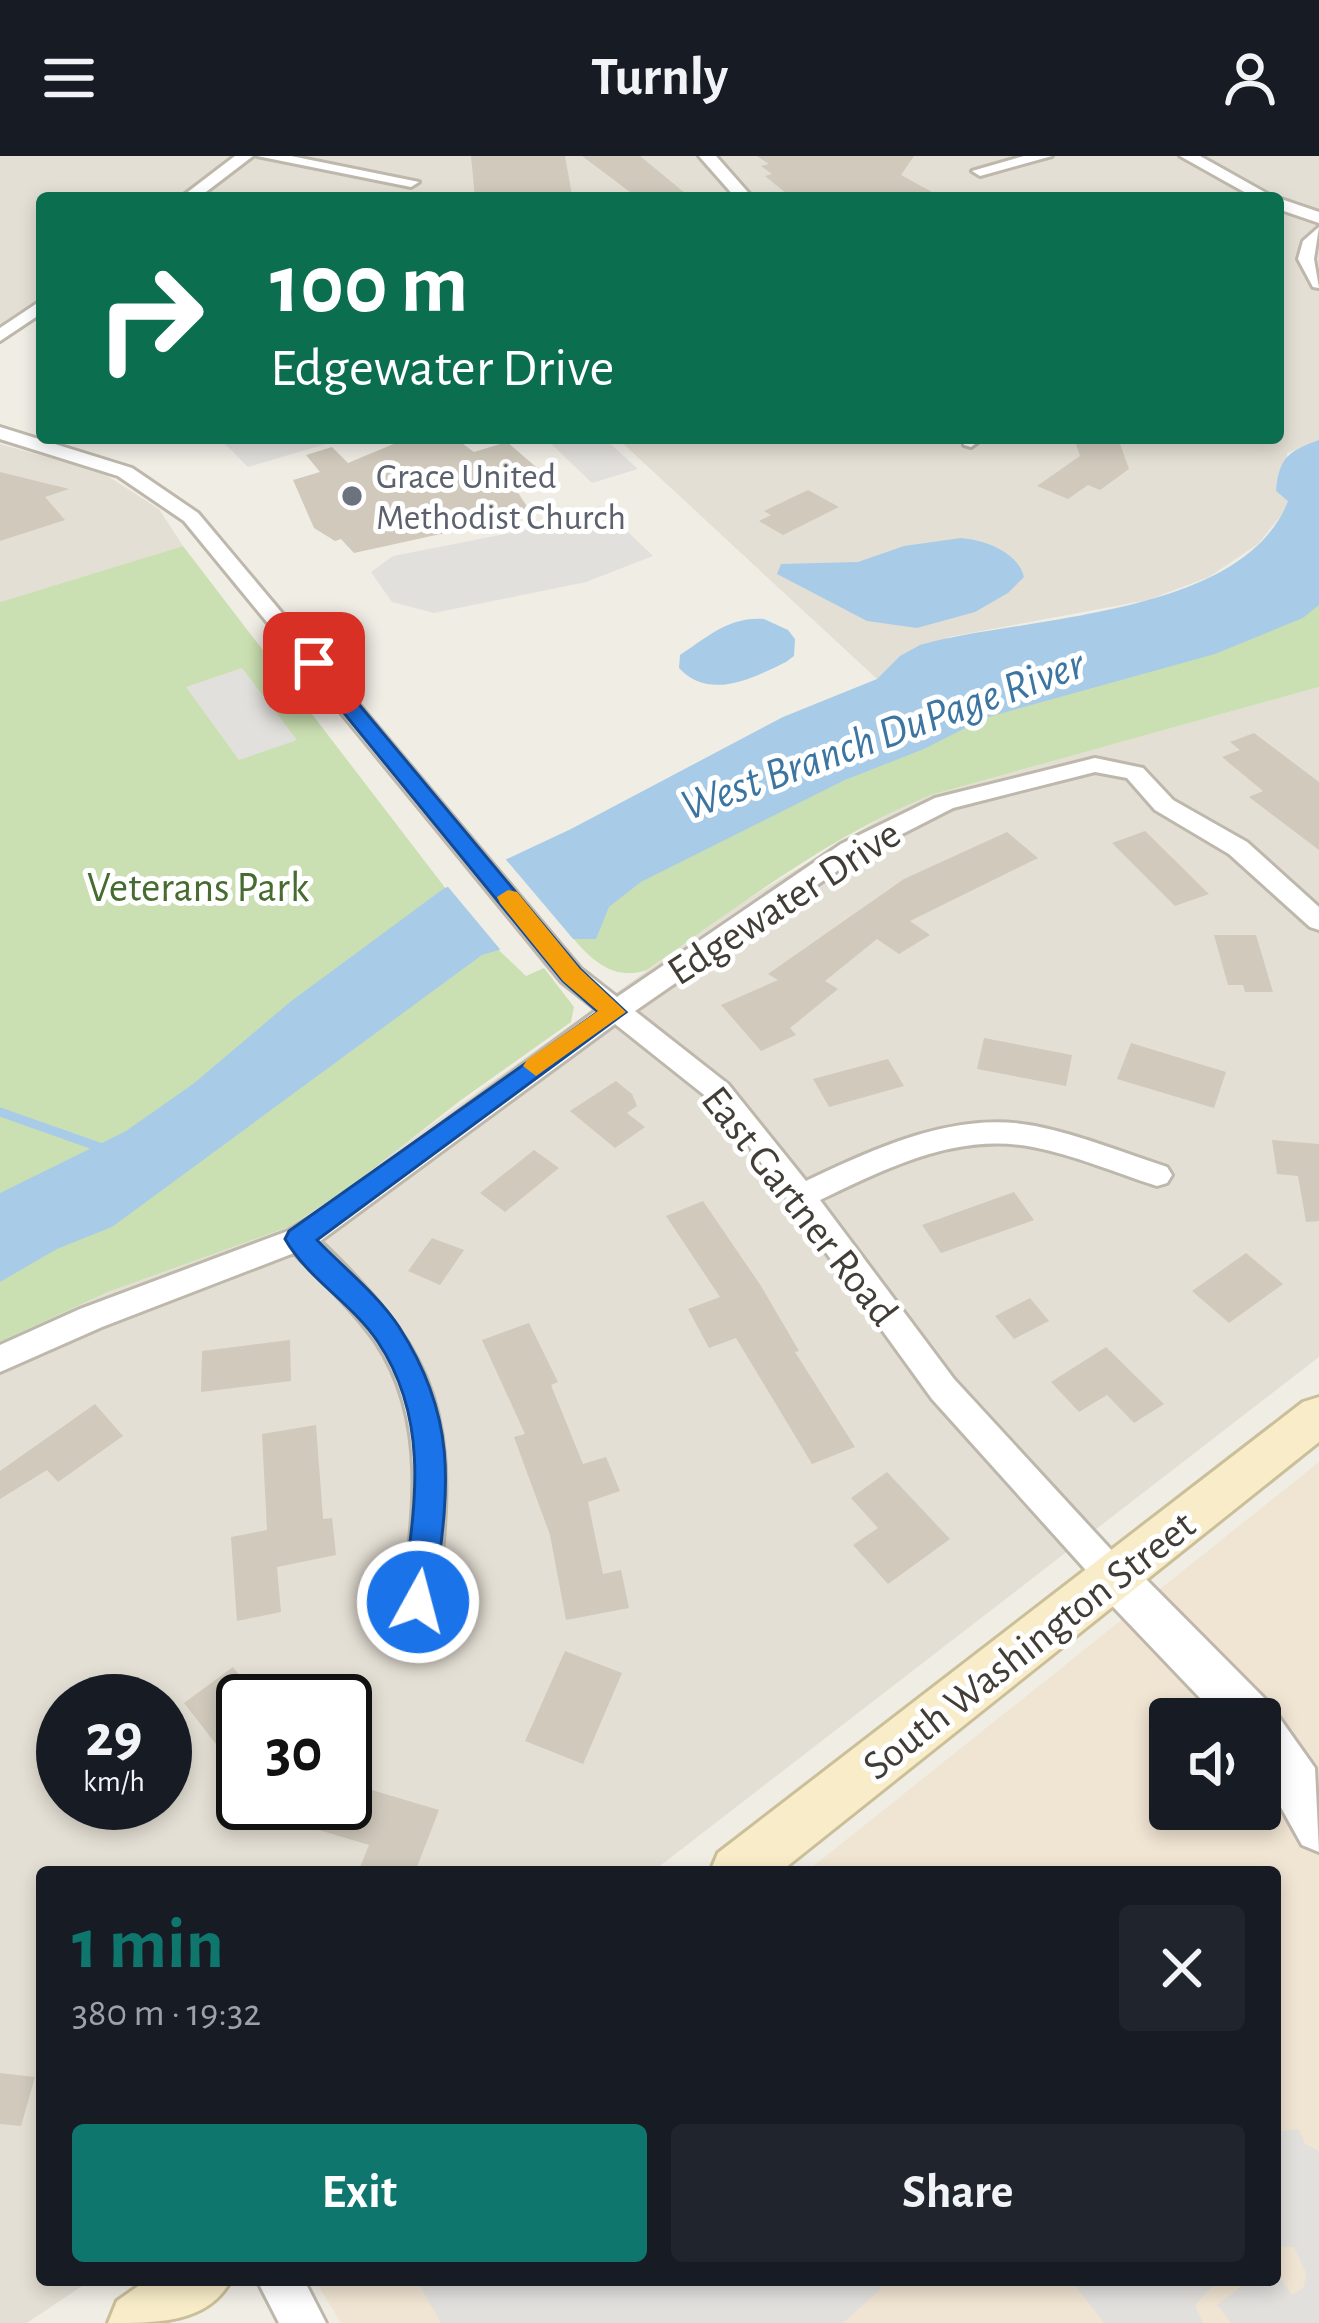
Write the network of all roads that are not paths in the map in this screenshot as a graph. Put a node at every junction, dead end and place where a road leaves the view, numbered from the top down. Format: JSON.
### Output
{"nodes":[{"id":1,"x":245,"y":156,"type":"edge"},
{"id":2,"x":265,"y":156,"type":"edge"},
{"id":3,"x":706,"y":156,"type":"edge"},
{"id":4,"x":1044,"y":156,"type":"edge"},
{"id":5,"x":1188,"y":156,"type":"edge"},
{"id":6,"x":980,"y":171,"type":"dead end"},
{"id":7,"x":411,"y":182,"type":"dead end"},
{"id":8,"x":196,"y":192,"type":"edge"},
{"id":9,"x":739,"y":192,"type":"edge"},
{"id":10,"x":1256,"y":192,"type":"edge"},
{"id":11,"x":1284,"y":204,"type":"edge"},
{"id":12,"x":1319,"y":218,"type":"edge"},
{"id":13,"x":1319,"y":232,"type":"edge"},
{"id":14,"x":1319,"y":283,"type":"edge"},
{"id":15,"x":36,"y":309,"type":"edge"},
{"id":16,"x":0,"y":336,"type":"edge"},
{"id":17,"x":0,"y":433,"type":"edge"},
{"id":18,"x":36,"y":443,"type":"edge"},
{"id":19,"x":41,"y":444,"type":"edge"},
{"id":20,"x":1319,"y":921,"type":"edge"},
{"id":21,"x":614,"y":1012,"type":"junction"},
{"id":22,"x":1156,"y":1175,"type":"dead end"},
{"id":23,"x":803,"y":1195,"type":"junction"},
{"id":24,"x":299,"y":1239,"type":"junction"},
{"id":25,"x":0,"y":1360,"type":"edge"},
{"id":26,"x":1319,"y":1416,"type":"edge"},
{"id":27,"x":1114,"y":1577,"type":"junction"},
{"id":28,"x":414,"y":1639,"type":"dead end"},
{"id":29,"x":1232,"y":1698,"type":"edge"},
{"id":30,"x":1281,"y":1760,"type":"edge"},
{"id":31,"x":1319,"y":1828,"type":"edge"},
{"id":32,"x":744,"y":1866,"type":"edge"},
{"id":33,"x":191,"y":2286,"type":"edge"},
{"id":34,"x":282,"y":2286,"type":"edge"},
{"id":35,"x":139,"y":2323,"type":"edge"},
{"id":36,"x":304,"y":2323,"type":"edge"}],
"edges":[{"from":1,"to":8,"type":"street"},
{"from":2,"to":7,"type":"street"},
{"from":3,"to":9,"type":"street"},
{"from":4,"to":6,"type":"street"},
{"from":5,"to":10,"type":"street"},
{"from":11,"to":12,"type":"street"},
{"from":13,"to":14,"type":"street"},
{"from":15,"to":16,"type":"street"},
{"from":17,"to":18,"type":"street","name":"East Gartner Road"},
{"from":19,"to":21,"type":"street","name":"East Gartner Road"},
{"from":20,"to":21,"type":"street","name":"Edgewater Drive"},
{"from":21,"to":23,"type":"street","name":"East Gartner Road"},
{"from":21,"to":24,"type":"street","name":"Edgewater Drive"},
{"from":22,"to":23,"type":"street"},
{"from":23,"to":27,"type":"street","name":"East Gartner Road"},
{"from":24,"to":25,"type":"street","name":"Edgewater Drive"},
{"from":24,"to":28,"type":"street"},
{"from":26,"to":27,"type":"main road","name":"South Washington Street"},
{"from":27,"to":29,"type":"street"},
{"from":27,"to":32,"type":"main road","name":"South Washington Street"},
{"from":30,"to":31,"type":"street"},
{"from":33,"to":35,"type":"main road"},
{"from":34,"to":36,"type":"street"}]}
